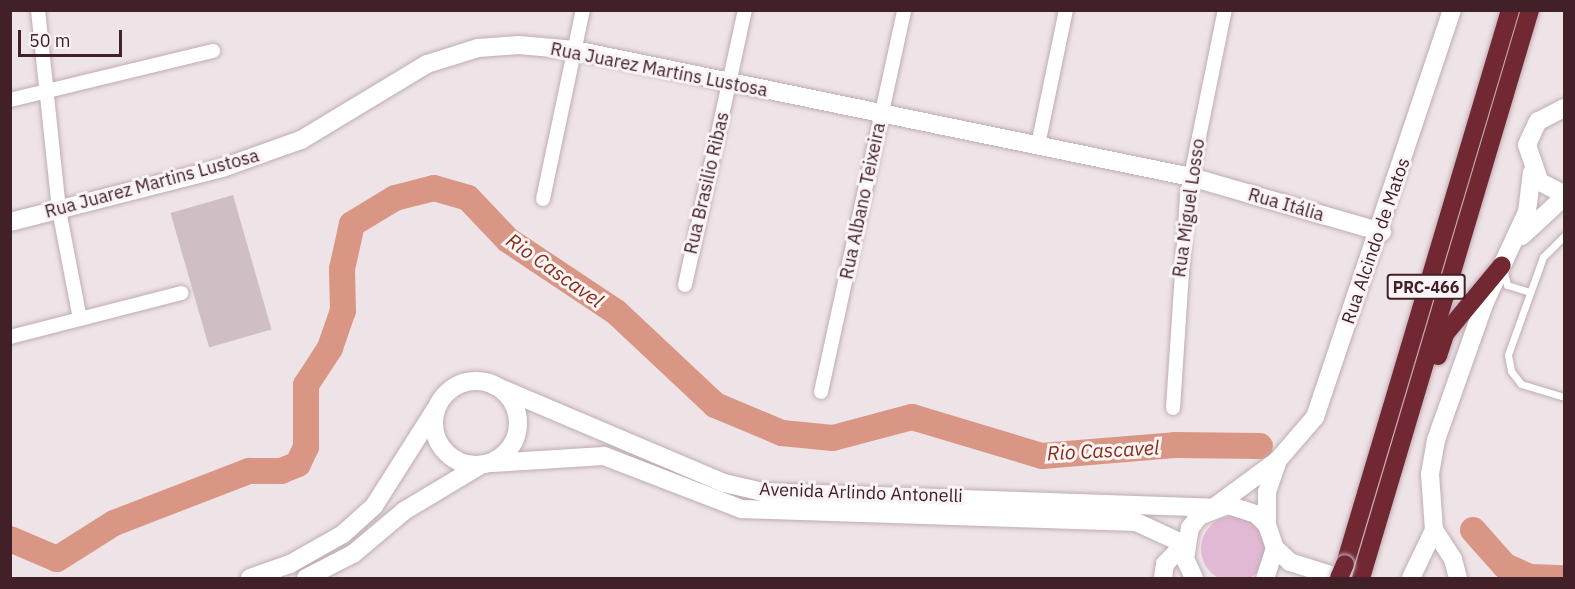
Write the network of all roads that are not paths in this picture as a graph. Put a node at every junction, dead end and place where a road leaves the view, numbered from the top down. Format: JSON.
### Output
{"nodes":[{"id":1,"x":38,"y":10,"type":"edge"},
{"id":2,"x":583,"y":10,"type":"edge"},
{"id":3,"x":745,"y":10,"type":"edge"},
{"id":4,"x":904,"y":10,"type":"edge"},
{"id":5,"x":1066,"y":10,"type":"edge"},
{"id":6,"x":1225,"y":10,"type":"edge"},
{"id":7,"x":1452,"y":10,"type":"edge"},
{"id":8,"x":1510,"y":10,"type":"edge"},
{"id":9,"x":1530,"y":10,"type":"edge"},
{"id":10,"x":1535,"y":10,"type":"edge"},
{"id":11,"x":575,"y":50,"type":"junction"},
{"id":12,"x":213,"y":51,"type":"dead end"},
{"id":13,"x":1515,"y":61,"type":"junction"},
{"id":14,"x":729,"y":83,"type":"junction"},
{"id":15,"x":46,"y":92,"type":"junction"},
{"id":16,"x":10,"y":100,"type":"edge"},
{"id":17,"x":1564,"y":101,"type":"edge"},
{"id":18,"x":1557,"y":110,"type":"edge"},
{"id":19,"x":882,"y":115,"type":"junction"},
{"id":20,"x":1038,"y":145,"type":"junction"},
{"id":21,"x":1532,"y":172,"type":"junction"},
{"id":22,"x":1191,"y":177,"type":"junction"},
{"id":23,"x":1564,"y":195,"type":"edge"},
{"id":24,"x":543,"y":199,"type":"dead end"},
{"id":25,"x":59,"y":210,"type":"junction"},
{"id":26,"x":10,"y":222,"type":"edge"},
{"id":27,"x":1382,"y":232,"type":"junction"},
{"id":28,"x":1564,"y":236,"type":"edge"},
{"id":29,"x":1502,"y":265,"type":"junction"},
{"id":30,"x":684,"y":285,"type":"dead end"},
{"id":31,"x":1530,"y":292,"type":"junction"},
{"id":32,"x":181,"y":293,"type":"dead end"},
{"id":33,"x":80,"y":319,"type":"junction"},
{"id":34,"x":10,"y":338,"type":"edge"},
{"id":35,"x":493,"y":385,"type":"junction"},
{"id":36,"x":821,"y":392,"type":"dead end"},
{"id":37,"x":1564,"y":397,"type":"edge"},
{"id":38,"x":1173,"y":408,"type":"dead end"},
{"id":39,"x":436,"y":409,"type":"junction"},
{"id":40,"x":1278,"y":460,"type":"junction"},
{"id":41,"x":485,"y":464,"type":"junction"},
{"id":42,"x":1385,"y":504,"type":"junction"},
{"id":43,"x":1213,"y":508,"type":"junction"},
{"id":44,"x":1267,"y":525,"type":"junction"},
{"id":45,"x":1434,"y":530,"type":"junction"},
{"id":46,"x":1184,"y":544,"type":"junction"},
{"id":47,"x":1275,"y":548,"type":"junction"},
{"id":48,"x":1342,"y":571,"type":"edge"},
{"id":49,"x":1361,"y":578,"type":"edge"},
{"id":50,"x":250,"y":579,"type":"edge"},
{"id":51,"x":306,"y":579,"type":"edge"},
{"id":52,"x":1163,"y":579,"type":"edge"},
{"id":53,"x":1194,"y":579,"type":"edge"},
{"id":54,"x":1265,"y":579,"type":"edge"},
{"id":55,"x":1411,"y":579,"type":"edge"},
{"id":56,"x":1458,"y":579,"type":"edge"}],
"edges":[{"from":1,"to":15,"type":"street"},
{"from":2,"to":11,"type":"street"},
{"from":3,"to":14,"type":"street","name":"Rua Brasilio Ribas"},
{"from":4,"to":19,"type":"street","name":"Rua Albano Teixeira"},
{"from":5,"to":20,"type":"street"},
{"from":6,"to":22,"type":"street","name":"Rua Miguel Losso"},
{"from":7,"to":27,"type":"main road","name":"Rua Alcindo de Matos"},
{"from":8,"to":48,"type":"highway","number":"PRC-466"},
{"from":9,"to":13,"type":"highway","number":"PRC-466"},
{"from":10,"to":13,"type":"highway","number":"PRC-466"},
{"from":11,"to":14,"type":"main road","name":"Rua Juarez Martins Lustosa"},
{"from":11,"to":24,"type":"street"},
{"from":11,"to":25,"type":"main road","name":"Rua Juarez Martins Lustosa"},
{"from":12,"to":15,"type":"street"},
{"from":13,"to":42,"type":"highway","number":"PRC-466"},
{"from":14,"to":19,"type":"main road","name":"Rua Juarez Martins Lustosa"},
{"from":14,"to":30,"type":"street","name":"Rua Brasilio Ribas"},
{"from":15,"to":16,"type":"street"},
{"from":15,"to":25,"type":"street"},
{"from":17,"to":18,"type":"main road"},
{"from":18,"to":21,"type":"main road"},
{"from":19,"to":20,"type":"main road","name":"Rua Juarez Martins Lustosa"},
{"from":19,"to":36,"type":"street","name":"Rua Albano Teixeira"},
{"from":20,"to":22,"type":"main road","name":"Rua Juarez Martins Lustosa"},
{"from":21,"to":23,"type":"main road"},
{"from":21,"to":29,"type":"main road"},
{"from":22,"to":27,"type":"main road","name":"Rua Itália"},
{"from":22,"to":38,"type":"street","name":"Rua Miguel Losso"},
{"from":23,"to":29,"type":"main road"},
{"from":25,"to":26,"type":"main road","name":"Rua Juarez Martins Lustosa"},
{"from":25,"to":33,"type":"street"},
{"from":27,"to":40,"type":"main road","name":"Rua Alcindo de Matos"},
{"from":28,"to":31,"type":"lane"},
{"from":29,"to":31,"type":"lane"},
{"from":29,"to":42,"type":"highway","number":"PRC-466"},
{"from":29,"to":45,"type":"main road"},
{"from":31,"to":37,"type":"lane"},
{"from":32,"to":33,"type":"street"},
{"from":33,"to":34,"type":"street"},
{"from":35,"to":39,"type":"main road","name":"Avenida Arlindo Antonelli"},
{"from":35,"to":41,"type":"main road","name":"Avenida Arlindo Antonelli"},
{"from":35,"to":43,"type":"main road","name":"Avenida Arlindo Antonelli"},
{"from":39,"to":41,"type":"main road","name":"Avenida Arlindo Antonelli"},
{"from":39,"to":50,"type":"main road","name":"Avenida Arlindo Antonelli"},
{"from":40,"to":43,"type":"main road","name":"Rua Alcindo de Matos"},
{"from":40,"to":44,"type":"main road","name":"Rua Alcindo de Matos"},
{"from":41,"to":46,"type":"main road","name":"Avenida Arlindo Antonelli"},
{"from":41,"to":51,"type":"main road","name":"Avenida Arlindo Antonelli"},
{"from":42,"to":49,"type":"highway","number":"PRC-466"},
{"from":43,"to":44,"type":"main road","name":"Avenida Arlindo Antonelli"},
{"from":43,"to":46,"type":"main road","name":"Rua Alcindo de Matos"},
{"from":44,"to":47,"type":"main road"},
{"from":45,"to":55,"type":"main road"},
{"from":45,"to":56,"type":"main road"},
{"from":46,"to":52,"type":"main road"},
{"from":46,"to":53,"type":"main road"},
{"from":47,"to":48,"type":"main road"},
{"from":47,"to":54,"type":"main road"}]}
